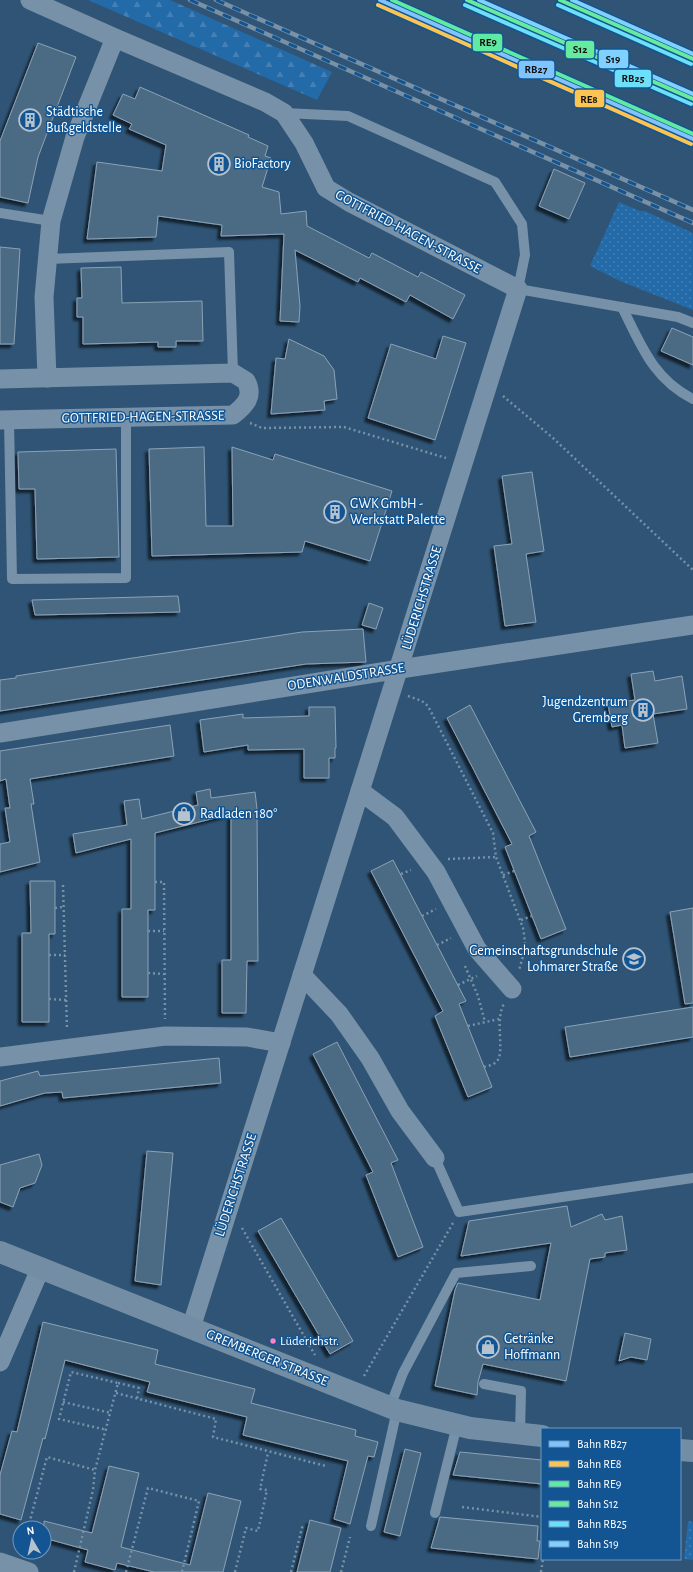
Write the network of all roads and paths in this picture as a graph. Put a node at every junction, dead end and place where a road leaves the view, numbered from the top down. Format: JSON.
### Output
{"nodes":[{"id":1,"x":30,"y":0,"type":"edge"},
{"id":2,"x":115,"y":38,"type":"junction"},
{"id":3,"x":284,"y":113,"type":"junction"},
{"id":4,"x":0,"y":213,"type":"edge"},
{"id":5,"x":51,"y":220,"type":"junction"},
{"id":6,"x":48,"y":259,"type":"junction"},
{"id":7,"x":518,"y":289,"type":"junction"},
{"id":8,"x":622,"y":307,"type":"junction"},
{"id":9,"x":693,"y":324,"type":"edge"},
{"id":10,"x":233,"y":373,"type":"junction"},
{"id":11,"x":46,"y":378,"type":"junction"},
{"id":12,"x":0,"y":379,"type":"edge"},
{"id":13,"x":488,"y":384,"type":"junction"},
{"id":14,"x":693,"y":399,"type":"edge"},
{"id":15,"x":233,"y":415,"type":"junction"},
{"id":16,"x":126,"y":418,"type":"junction"},
{"id":17,"x":5,"y":420,"type":"edge"},
{"id":18,"x":463,"y":463,"type":"junction"},
{"id":19,"x":693,"y":570,"type":"edge"},
{"id":20,"x":693,"y":625,"type":"edge"},
{"id":21,"x":400,"y":669,"type":"junction"},
{"id":22,"x":393,"y":690,"type":"junction"},
{"id":23,"x":0,"y":733,"type":"edge"},
{"id":24,"x":360,"y":791,"type":"junction"},
{"id":25,"x":496,"y":857,"type":"junction"},
{"id":26,"x":430,"y":862,"type":"junction"},
{"id":27,"x":514,"y":871,"type":"dead end"},
{"id":28,"x":503,"y":875,"type":"junction"},
{"id":29,"x":155,"y":882,"type":"dead end"},
{"id":30,"x":63,"y":885,"type":"dead end"},
{"id":31,"x":55,"y":908,"type":"dead end"},
{"id":32,"x":64,"y":908,"type":"junction"},
{"id":33,"x":532,"y":916,"type":"dead end"},
{"id":34,"x":521,"y":920,"type":"junction"},
{"id":35,"x":148,"y":931,"type":"dead end"},
{"id":36,"x":164,"y":931,"type":"junction"},
{"id":37,"x":49,"y":955,"type":"dead end"},
{"id":38,"x":65,"y":955,"type":"junction"},
{"id":39,"x":148,"y":973,"type":"dead end"},
{"id":40,"x":164,"y":974,"type":"junction"},
{"id":41,"x":302,"y":974,"type":"junction"},
{"id":42,"x":512,"y":989,"type":"junction"},
{"id":43,"x":49,"y":999,"type":"dead end"},
{"id":44,"x":66,"y":1000,"type":"junction"},
{"id":45,"x":499,"y":1019,"type":"junction"},
{"id":46,"x":468,"y":1026,"type":"dead end"},
{"id":47,"x":165,"y":1036,"type":"junction"},
{"id":48,"x":281,"y":1043,"type":"junction"},
{"id":49,"x":69,"y":1048,"type":"junction"},
{"id":50,"x":0,"y":1057,"type":"edge"},
{"id":51,"x":484,"y":1067,"type":"dead end"},
{"id":52,"x":435,"y":1158,"type":"joint"},
{"id":53,"x":693,"y":1178,"type":"edge"},
{"id":54,"x":229,"y":1206,"type":"junction"},
{"id":55,"x":459,"y":1212,"type":"junction"},
{"id":56,"x":0,"y":1252,"type":"edge"},
{"id":57,"x":531,"y":1266,"type":"dead end"},
{"id":58,"x":41,"y":1267,"type":"junction"},
{"id":59,"x":191,"y":1328,"type":"junction"},
{"id":60,"x":317,"y":1359,"type":"dead end"},
{"id":61,"x":0,"y":1362,"type":"edge"},
{"id":62,"x":118,"y":1383,"type":"junction"},
{"id":63,"x":484,"y":1384,"type":"dead end"},
{"id":64,"x":116,"y":1393,"type":"junction"},
{"id":65,"x":354,"y":1393,"type":"junction"},
{"id":66,"x":137,"y":1399,"type":"junction"},
{"id":67,"x":63,"y":1402,"type":"junction"},
{"id":68,"x":393,"y":1409,"type":"junction"},
{"id":69,"x":111,"y":1413,"type":"junction"},
{"id":70,"x":457,"y":1425,"type":"junction"},
{"id":71,"x":107,"y":1430,"type":"junction"},
{"id":72,"x":520,"y":1433,"type":"junction"},
{"id":73,"x":541,"y":1436,"type":"edge"},
{"id":74,"x":681,"y":1450,"type":"edge"},
{"id":75,"x":693,"y":1451,"type":"edge"},
{"id":76,"x":268,"y":1453,"type":"junction"},
{"id":77,"x":326,"y":1466,"type":"dead end"},
{"id":78,"x":95,"y":1470,"type":"junction"},
{"id":79,"x":462,"y":1507,"type":"dead end"},
{"id":80,"x":435,"y":1513,"type":"dead end"},
{"id":81,"x":541,"y":1517,"type":"edge"},
{"id":82,"x":30,"y":1520,"type":"edge"},
{"id":83,"x":303,"y":1524,"type":"dead end"},
{"id":84,"x":371,"y":1526,"type":"dead end"},
{"id":85,"x":350,"y":1537,"type":"dead end"},
{"id":86,"x":543,"y":1560,"type":"edge"},
{"id":87,"x":0,"y":1562,"type":"edge"},
{"id":88,"x":29,"y":1572,"type":"edge"},
{"id":89,"x":74,"y":1572,"type":"edge"},
{"id":90,"x":126,"y":1572,"type":"edge"},
{"id":91,"x":182,"y":1572,"type":"edge"},
{"id":92,"x":235,"y":1572,"type":"edge"},
{"id":93,"x":291,"y":1572,"type":"edge"},
{"id":94,"x":341,"y":1572,"type":"edge"},
{"id":95,"x":541,"y":1572,"type":"edge"}],
"edges":[{"from":1,"to":2,"type":"street","name":"GOTTFRIED-HAGEN-STRASSE"},
{"from":2,"to":3,"type":"street","name":"GOTTFRIED-HAGEN-STRASSE"},
{"from":2,"to":5,"type":"street"},
{"from":3,"to":7,"type":"street","name":"GOTTFRIED-HAGEN-STRASSE"},
{"from":3,"to":7,"type":"lane"},
{"from":4,"to":5,"type":"lane"},
{"from":5,"to":6,"type":"street"},
{"from":6,"to":10,"type":"lane"},
{"from":6,"to":11,"type":"street"},
{"from":7,"to":8,"type":"lane"},
{"from":7,"to":13,"type":"street","name":"LÜDERICHSTRASSE"},
{"from":8,"to":9,"type":"lane"},
{"from":8,"to":14,"type":"lane"},
{"from":10,"to":11,"type":"street"},
{"from":10,"to":15,"type":"street","name":"GOTTFRIED-HAGEN-STRASSE"},
{"from":11,"to":12,"type":"street"},
{"from":13,"to":18,"type":"street","name":"LÜDERICHSTRASSE"},
{"from":13,"to":19,"type":"path"},
{"from":15,"to":16,"type":"street","name":"GOTTFRIED-HAGEN-STRASSE"},
{"from":15,"to":18,"type":"path"},
{"from":16,"to":17,"type":"street","name":"GOTTFRIED-HAGEN-STRASSE"},
{"from":16,"to":17,"type":"lane"},
{"from":18,"to":21,"type":"street","name":"LÜDERICHSTRASSE"},
{"from":20,"to":21,"type":"street","name":"ODENWALDSTRASSE"},
{"from":21,"to":22,"type":"street","name":"LÜDERICHSTRASSE"},
{"from":21,"to":23,"type":"street","name":"ODENWALDSTRASSE"},
{"from":22,"to":24,"type":"street","name":"LÜDERICHSTRASSE"},
{"from":22,"to":25,"type":"path"},
{"from":24,"to":26,"type":"street"},
{"from":24,"to":41,"type":"street","name":"LÜDERICHSTRASSE"},
{"from":25,"to":26,"type":"path"},
{"from":25,"to":28,"type":"path"},
{"from":26,"to":42,"type":"street"},
{"from":27,"to":28,"type":"path"},
{"from":28,"to":34,"type":"path"},
{"from":29,"to":36,"type":"path"},
{"from":30,"to":32,"type":"path"},
{"from":31,"to":32,"type":"path"},
{"from":32,"to":38,"type":"path"},
{"from":33,"to":34,"type":"path"},
{"from":34,"to":42,"type":"path"},
{"from":35,"to":36,"type":"path"},
{"from":36,"to":40,"type":"path"},
{"from":37,"to":38,"type":"path"},
{"from":38,"to":44,"type":"path"},
{"from":39,"to":40,"type":"path"},
{"from":40,"to":47,"type":"path"},
{"from":41,"to":48,"type":"street","name":"LÜDERICHSTRASSE"},
{"from":41,"to":52,"type":"street"},
{"from":42,"to":45,"type":"path"},
{"from":43,"to":44,"type":"path"},
{"from":44,"to":49,"type":"path"},
{"from":45,"to":46,"type":"path"},
{"from":45,"to":51,"type":"path"},
{"from":47,"to":48,"type":"street"},
{"from":47,"to":49,"type":"street"},
{"from":48,"to":54,"type":"street","name":"LÜDERICHSTRASSE"},
{"from":49,"to":50,"type":"street"},
{"from":52,"to":55,"type":"lane"},
{"from":53,"to":55,"type":"lane"},
{"from":54,"to":59,"type":"street","name":"LÜDERICHSTRASSE"},
{"from":54,"to":60,"type":"path"},
{"from":55,"to":65,"type":"path"},
{"from":56,"to":58,"type":"street","name":"GREMBERGER STRASSE"},
{"from":57,"to":68,"type":"lane"},
{"from":58,"to":59,"type":"street","name":"GREMBERGER STRASSE"},
{"from":58,"to":61,"type":"street"},
{"from":59,"to":65,"type":"street","name":"GREMBERGER STRASSE"},
{"from":62,"to":64,"type":"path"},
{"from":62,"to":66,"type":"path"},
{"from":62,"to":67,"type":"path"},
{"from":63,"to":72,"type":"lane"},
{"from":64,"to":66,"type":"path"},
{"from":64,"to":69,"type":"path"},
{"from":65,"to":68,"type":"street","name":"GREMBERGER STRASSE"},
{"from":66,"to":76,"type":"path"},
{"from":67,"to":69,"type":"path"},
{"from":67,"to":71,"type":"path"},
{"from":68,"to":70,"type":"street","name":"GREMBERGER STRASSE"},
{"from":68,"to":84,"type":"lane"},
{"from":69,"to":71,"type":"path"},
{"from":70,"to":72,"type":"street","name":"GREMBERGER STRASSE"},
{"from":70,"to":80,"type":"lane"},
{"from":71,"to":78,"type":"path"},
{"from":72,"to":73,"type":"street","name":"GREMBERGER STRASSE"},
{"from":74,"to":75,"type":"street"},
{"from":76,"to":77,"type":"path"},
{"from":76,"to":92,"type":"path"},
{"from":78,"to":82,"type":"path"},
{"from":78,"to":89,"type":"path"},
{"from":79,"to":81,"type":"path"},
{"from":83,"to":93,"type":"path"},
{"from":85,"to":94,"type":"path"},
{"from":86,"to":95,"type":"path"},
{"from":87,"to":88,"type":"street"},
{"from":90,"to":91,"type":"path"}]}
